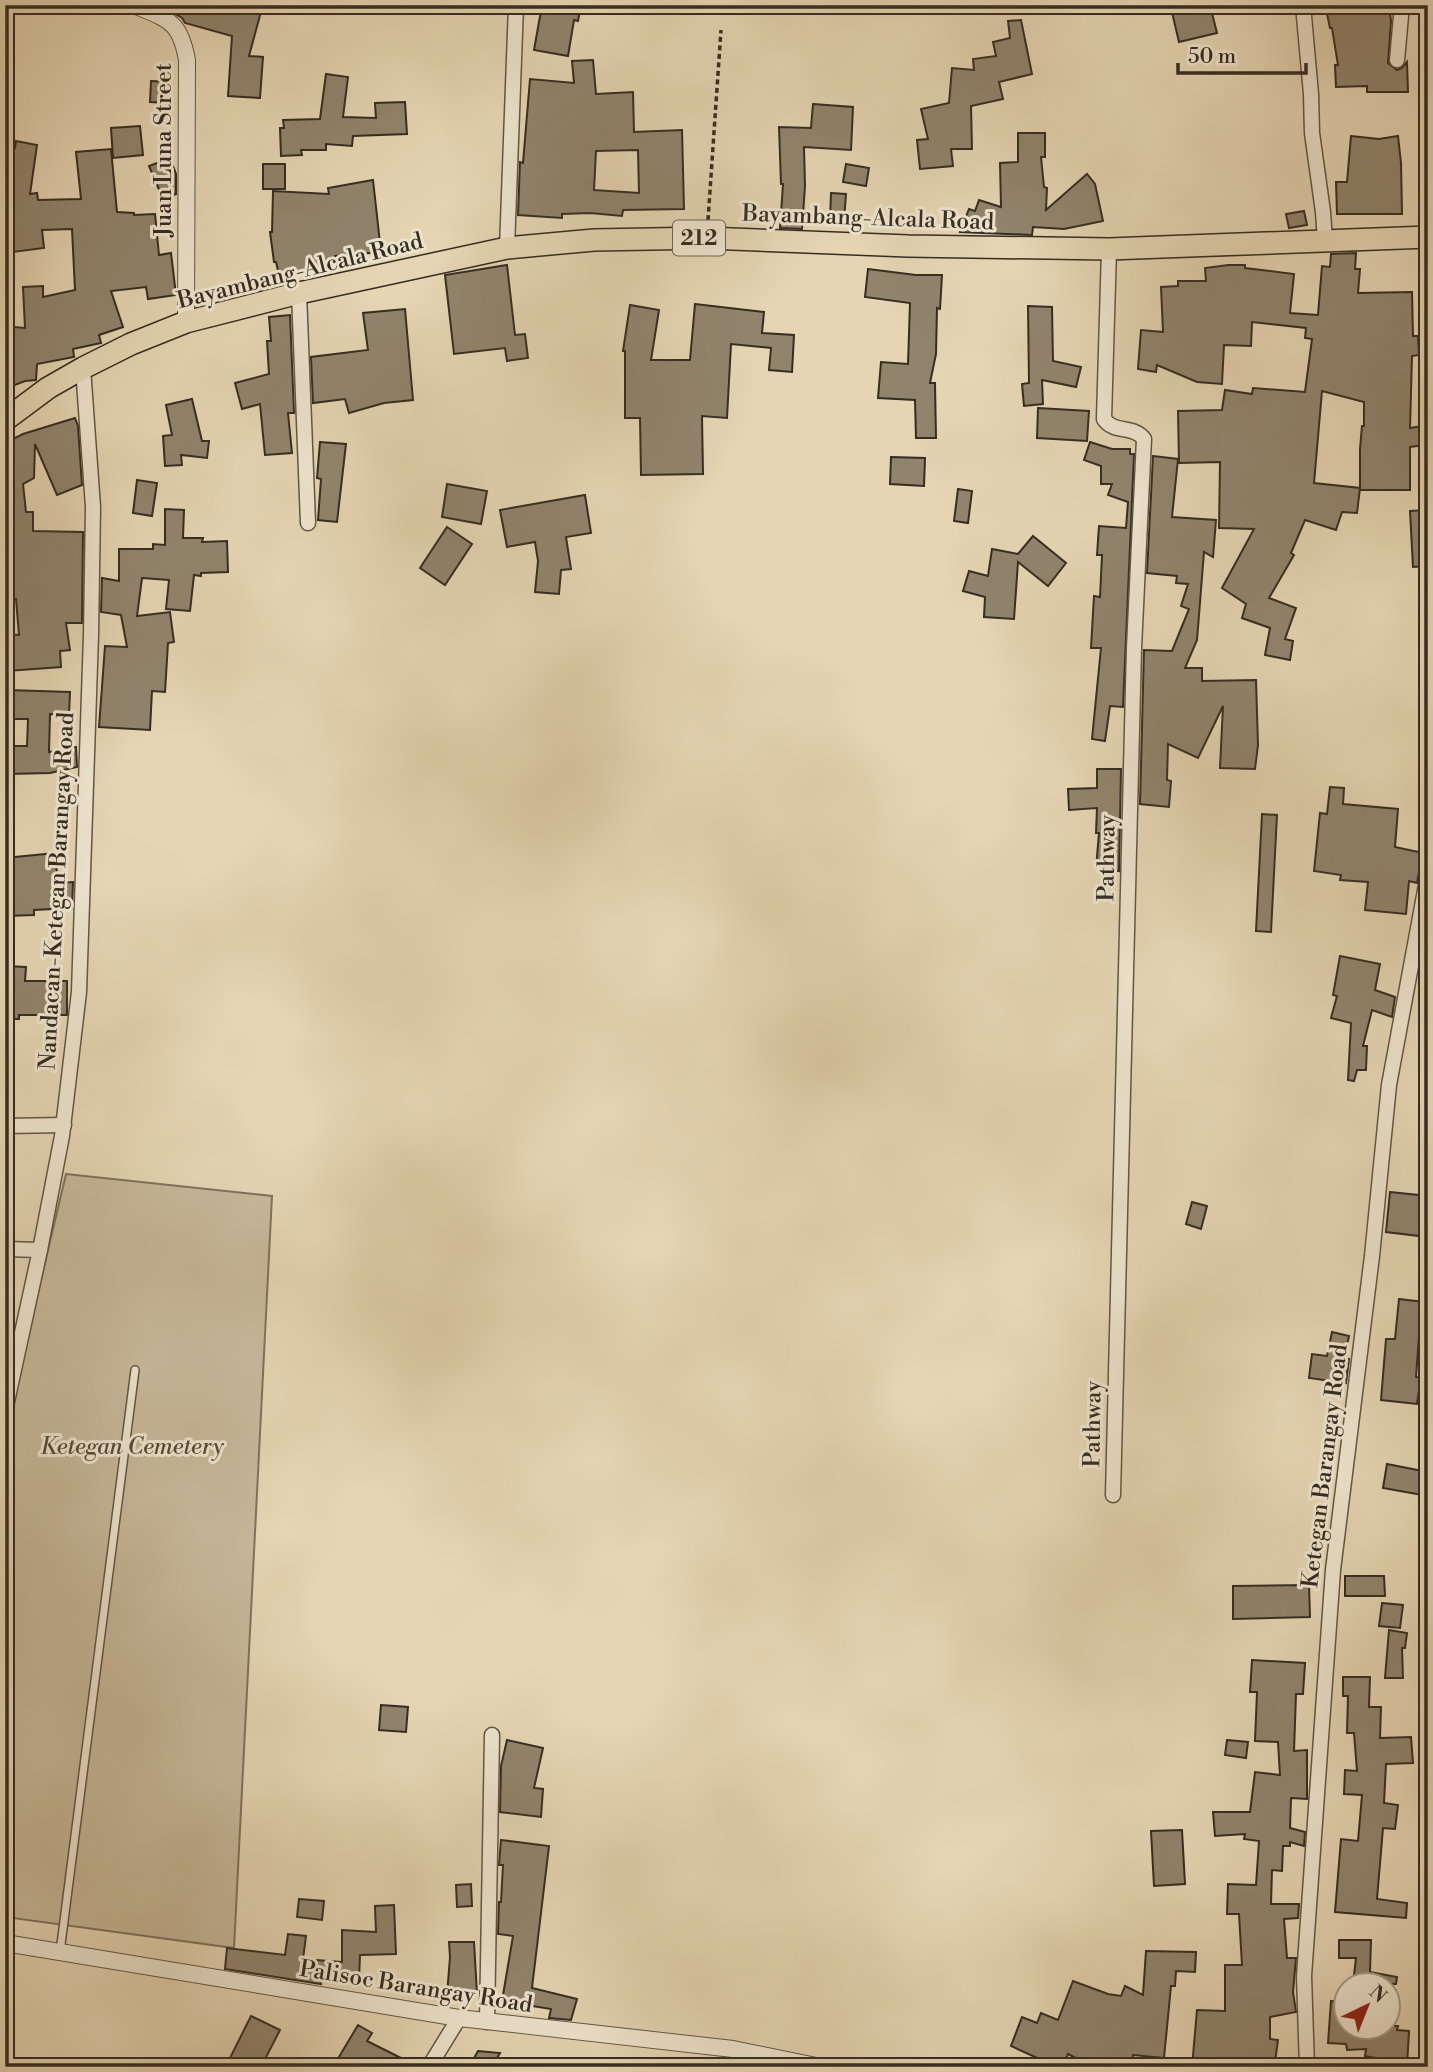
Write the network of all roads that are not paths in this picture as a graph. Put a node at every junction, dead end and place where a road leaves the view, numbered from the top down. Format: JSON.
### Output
{"nodes":[{"id":1,"x":134,"y":5,"type":"edge"},
{"id":2,"x":516,"y":5,"type":"edge"},
{"id":3,"x":1303,"y":5,"type":"edge"},
{"id":4,"x":1402,"y":5,"type":"edge"},
{"id":5,"x":1397,"y":60,"type":"dead end"},
{"id":6,"x":1428,"y":237,"type":"edge"},
{"id":7,"x":1325,"y":241,"type":"junction"},
{"id":8,"x":506,"y":248,"type":"junction"},
{"id":9,"x":1109,"y":249,"type":"junction"},
{"id":10,"x":299,"y":293,"type":"junction"},
{"id":11,"x":186,"y":322,"type":"junction"},
{"id":12,"x":83,"y":368,"type":"junction"},
{"id":13,"x":5,"y":420,"type":"edge"},
{"id":14,"x":308,"y":523,"type":"dead end"},
{"id":15,"x":1428,"y":874,"type":"edge"},
{"id":16,"x":64,"y":1125,"type":"junction"},
{"id":17,"x":5,"y":1126,"type":"edge"},
{"id":18,"x":5,"y":1249,"type":"edge"},
{"id":19,"x":40,"y":1250,"type":"junction"},
{"id":20,"x":135,"y":1370,"type":"dead end"},
{"id":21,"x":5,"y":1410,"type":"edge"},
{"id":22,"x":1114,"y":1495,"type":"dead end"},
{"id":23,"x":492,"y":1735,"type":"dead end"},
{"id":24,"x":5,"y":1943,"type":"edge"},
{"id":25,"x":60,"y":1952,"type":"junction"},
{"id":26,"x":459,"y":2018,"type":"junction"},
{"id":27,"x":487,"y":2022,"type":"junction"},
{"id":28,"x":429,"y":2067,"type":"edge"},
{"id":29,"x":821,"y":2067,"type":"edge"},
{"id":30,"x":1307,"y":2067,"type":"edge"}],
"edges":[{"from":1,"to":11,"type":"street","name":"Juan Luna Street"},
{"from":2,"to":8,"type":"street"},
{"from":3,"to":7,"type":"street"},
{"from":4,"to":5,"type":"street"},
{"from":6,"to":7,"type":"main road","name":"Bayambang-Alcala Road","number":"212"},
{"from":7,"to":9,"type":"main road","name":"Bayambang-Alcala Road","number":"212"},
{"from":8,"to":9,"type":"main road","name":"Bayambang-Alcala Road","number":"212"},
{"from":8,"to":10,"type":"main road","name":"Bayambang-Alcala Road","number":"212"},
{"from":9,"to":22,"type":"street","name":"Pathway"},
{"from":10,"to":11,"type":"main road","name":"Bayambang-Alcala Road","number":"212"},
{"from":10,"to":14,"type":"street"},
{"from":11,"to":12,"type":"main road","name":"Bayambang-Alcala Road","number":"212"},
{"from":12,"to":13,"type":"main road","name":"Bayambang-Alcala Road","number":"212"},
{"from":12,"to":16,"type":"street","name":"Nandacan-Ketegan Barangay Road"},
{"from":15,"to":30,"type":"street","name":"Ketegan Barangay Road"},
{"from":16,"to":17,"type":"street"},
{"from":16,"to":19,"type":"street","name":"Nandacan-Ketegan Barangay Road"},
{"from":18,"to":19,"type":"street"},
{"from":19,"to":21,"type":"street","name":"Nandacan-Ketegan Barangay Road"},
{"from":20,"to":25,"type":"lane"},
{"from":23,"to":27,"type":"street"},
{"from":24,"to":25,"type":"street","name":"Palisoc Barangay Road"},
{"from":25,"to":26,"type":"street","name":"Palisoc Barangay Road"},
{"from":26,"to":27,"type":"street","name":"Palisoc Barangay Road"},
{"from":26,"to":28,"type":"street"},
{"from":27,"to":29,"type":"street","name":"Palisoc Barangay Road"}]}
